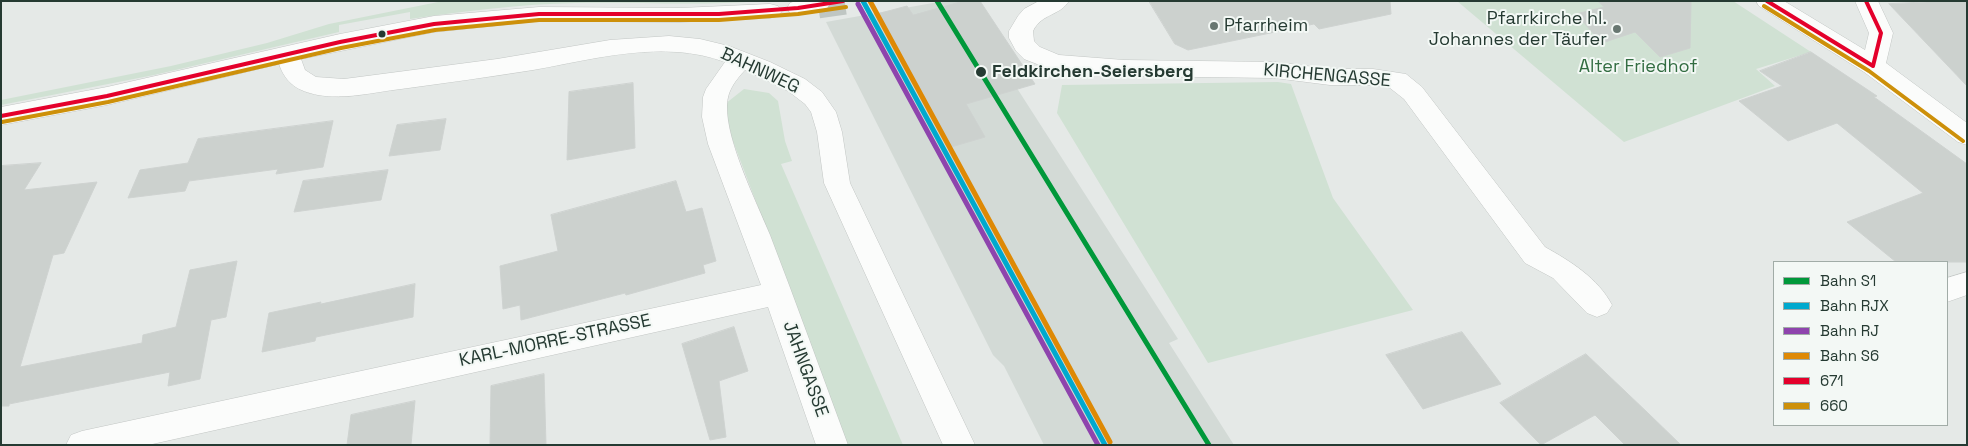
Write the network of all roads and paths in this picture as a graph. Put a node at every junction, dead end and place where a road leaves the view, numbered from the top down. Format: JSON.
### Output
{"nodes":[{"id":1,"x":1058,"y":1,"type":"edge"},
{"id":2,"x":1767,"y":1,"type":"edge"},
{"id":3,"x":1866,"y":1,"type":"edge"},
{"id":4,"x":770,"y":11,"type":"dead end"},
{"id":5,"x":287,"y":54,"type":"junction"},
{"id":6,"x":741,"y":59,"type":"junction"},
{"id":7,"x":1873,"y":66,"type":"junction"},
{"id":8,"x":1,"y":116,"type":"edge"},
{"id":9,"x":1967,"y":136,"type":"edge"},
{"id":10,"x":1967,"y":283,"type":"edge"},
{"id":11,"x":1948,"y":290,"type":"edge"},
{"id":12,"x":778,"y":292,"type":"junction"},
{"id":13,"x":1597,"y":305,"type":"dead end"},
{"id":14,"x":82,"y":445,"type":"edge"},
{"id":15,"x":832,"y":445,"type":"edge"},
{"id":16,"x":959,"y":445,"type":"edge"}],
"edges":[{"from":1,"to":13,"type":"street","name":"KIRCHENGASSE"},
{"from":2,"to":7,"type":"street"},
{"from":3,"to":7,"type":"street"},
{"from":4,"to":5,"type":"street"},
{"from":5,"to":6,"type":"street","name":"BAHNWEG"},
{"from":5,"to":8,"type":"street"},
{"from":6,"to":12,"type":"street"},
{"from":6,"to":16,"type":"street","name":"BAHNWEG"},
{"from":7,"to":9,"type":"street"},
{"from":10,"to":11,"type":"street"},
{"from":12,"to":14,"type":"street","name":"KARL-MORRE-STRASSE"},
{"from":12,"to":15,"type":"street","name":"JAHNGASSE"}]}
